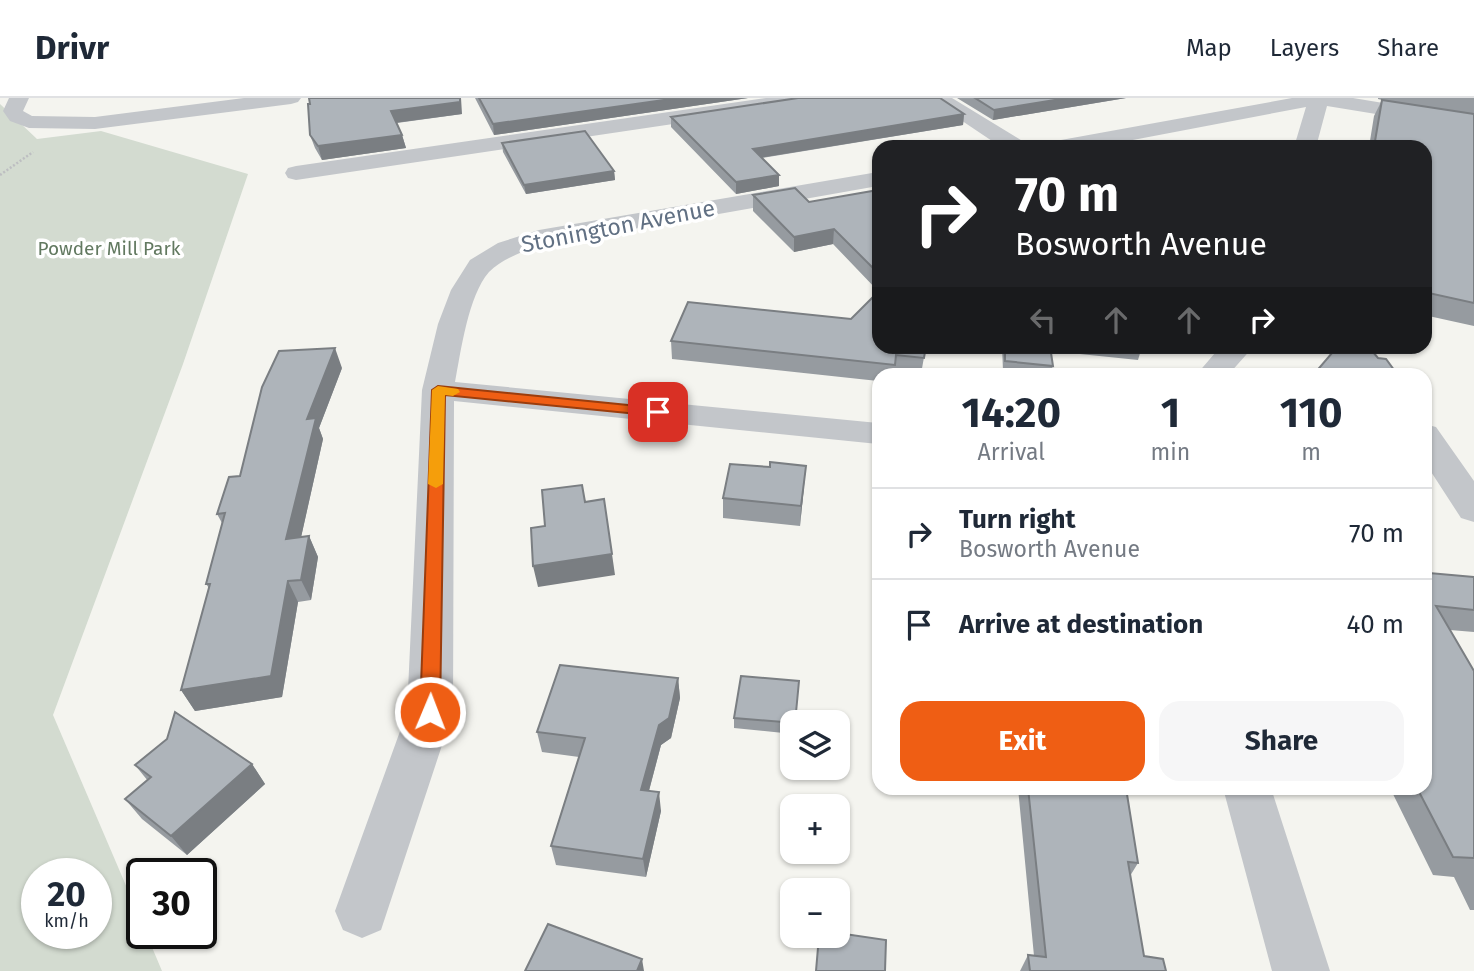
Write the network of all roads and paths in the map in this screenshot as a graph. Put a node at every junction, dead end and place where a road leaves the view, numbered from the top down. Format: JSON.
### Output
{"nodes":[{"id":1,"x":19,"y":98,"type":"edge"},
{"id":2,"x":291,"y":98,"type":"edge"},
{"id":3,"x":807,"y":98,"type":"edge"},
{"id":4,"x":938,"y":98,"type":"edge"},
{"id":5,"x":1318,"y":98,"type":"edge"},
{"id":6,"x":1474,"y":124,"type":"edge"},
{"id":7,"x":1005,"y":140,"type":"edge"},
{"id":8,"x":1098,"y":140,"type":"edge"},
{"id":9,"x":1307,"y":140,"type":"edge"},
{"id":10,"x":296,"y":173,"type":"dead end"},
{"id":11,"x":872,"y":180,"type":"edge"},
{"id":12,"x":1231,"y":354,"type":"edge"},
{"id":13,"x":1218,"y":368,"type":"edge"},
{"id":14,"x":438,"y":390,"type":"junction"},
{"id":15,"x":872,"y":433,"type":"edge"},
{"id":16,"x":1432,"y":446,"type":"edge"},
{"id":17,"x":1474,"y":509,"type":"edge"},
{"id":18,"x":1249,"y":795,"type":"edge"},
{"id":19,"x":362,"y":911,"type":"dead end"},
{"id":20,"x":1301,"y":971,"type":"edge"}],
"edges":[{"from":1,"to":2,"type":"street"},
{"from":3,"to":10,"type":"street"},
{"from":4,"to":7,"type":"street"},
{"from":5,"to":6,"type":"street"},
{"from":5,"to":8,"type":"street"},
{"from":5,"to":9,"type":"street"},
{"from":11,"to":14,"type":"street","name":"Stonington Avenue"},
{"from":12,"to":13,"type":"street"},
{"from":14,"to":15,"type":"street"},
{"from":14,"to":19,"type":"street","name":"Stonington Avenue"},
{"from":16,"to":17,"type":"street"},
{"from":18,"to":20,"type":"street"}]}
